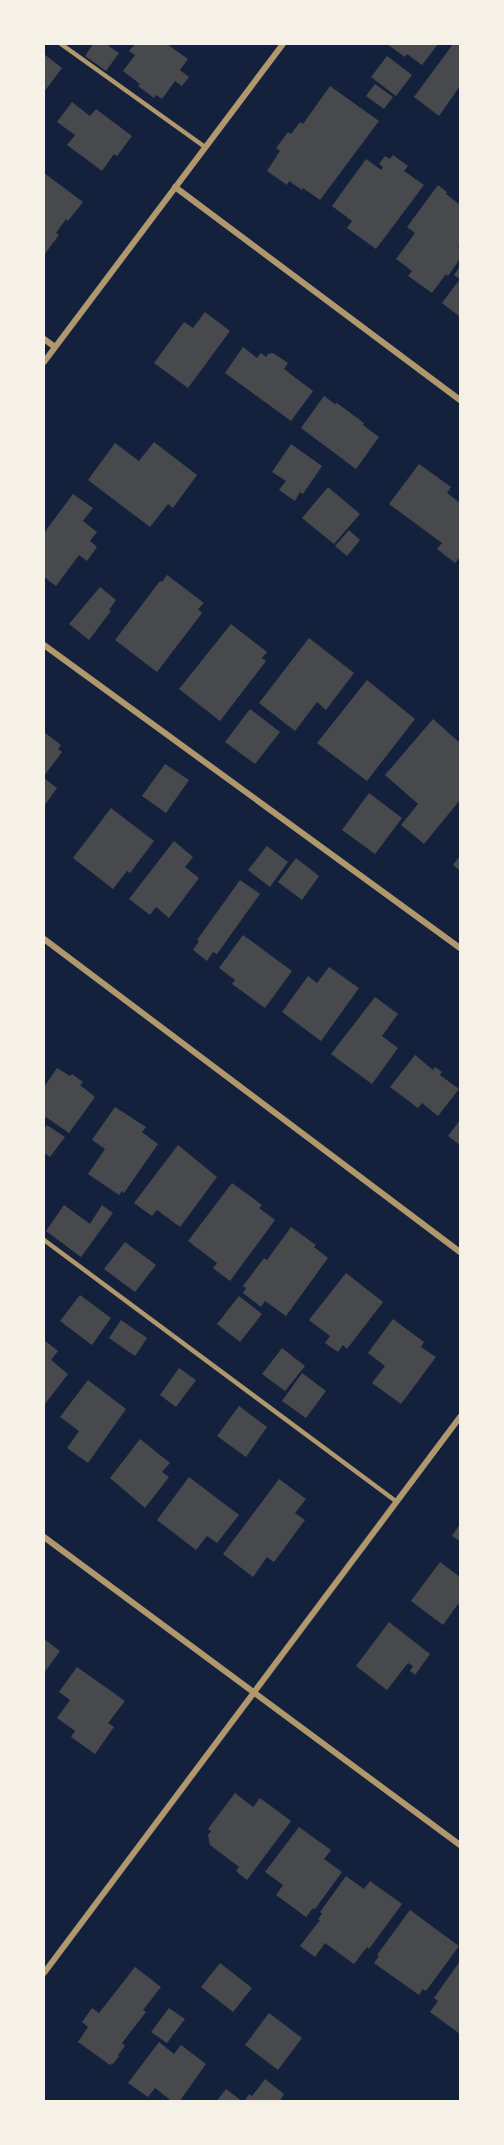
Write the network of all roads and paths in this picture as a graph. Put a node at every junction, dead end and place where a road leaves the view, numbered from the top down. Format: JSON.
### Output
{"nodes":[{"id":1,"x":62,"y":44,"type":"edge"},
{"id":2,"x":283,"y":44,"type":"edge"},
{"id":3,"x":205,"y":147,"type":"junction"},
{"id":4,"x":175,"y":187,"type":"junction"},
{"id":5,"x":44,"y":339,"type":"edge"},
{"id":6,"x":55,"y":347,"type":"junction"},
{"id":7,"x":44,"y":362,"type":"edge"},
{"id":8,"x":460,"y":400,"type":"edge"},
{"id":9,"x":44,"y":645,"type":"edge"},
{"id":10,"x":44,"y":939,"type":"edge"},
{"id":11,"x":460,"y":948,"type":"edge"},
{"id":12,"x":44,"y":1240,"type":"edge"},
{"id":13,"x":460,"y":1252,"type":"edge"},
{"id":14,"x":460,"y":1417,"type":"edge"},
{"id":15,"x":397,"y":1502,"type":"junction"},
{"id":16,"x":44,"y":1537,"type":"edge"},
{"id":17,"x":255,"y":1693,"type":"junction"},
{"id":18,"x":460,"y":1845,"type":"edge"},
{"id":19,"x":44,"y":1973,"type":"edge"}],
"edges":[{"from":1,"to":3,"type":"lane"},
{"from":2,"to":3,"type":"street"},
{"from":3,"to":4,"type":"street"},
{"from":4,"to":6,"type":"street"},
{"from":4,"to":8,"type":"street"},
{"from":5,"to":6,"type":"street"},
{"from":6,"to":7,"type":"street"},
{"from":9,"to":11,"type":"street"},
{"from":10,"to":13,"type":"street"},
{"from":12,"to":15,"type":"lane"},
{"from":14,"to":15,"type":"street"},
{"from":15,"to":17,"type":"street"},
{"from":16,"to":17,"type":"street"},
{"from":17,"to":18,"type":"street"},
{"from":17,"to":19,"type":"street"}]}
